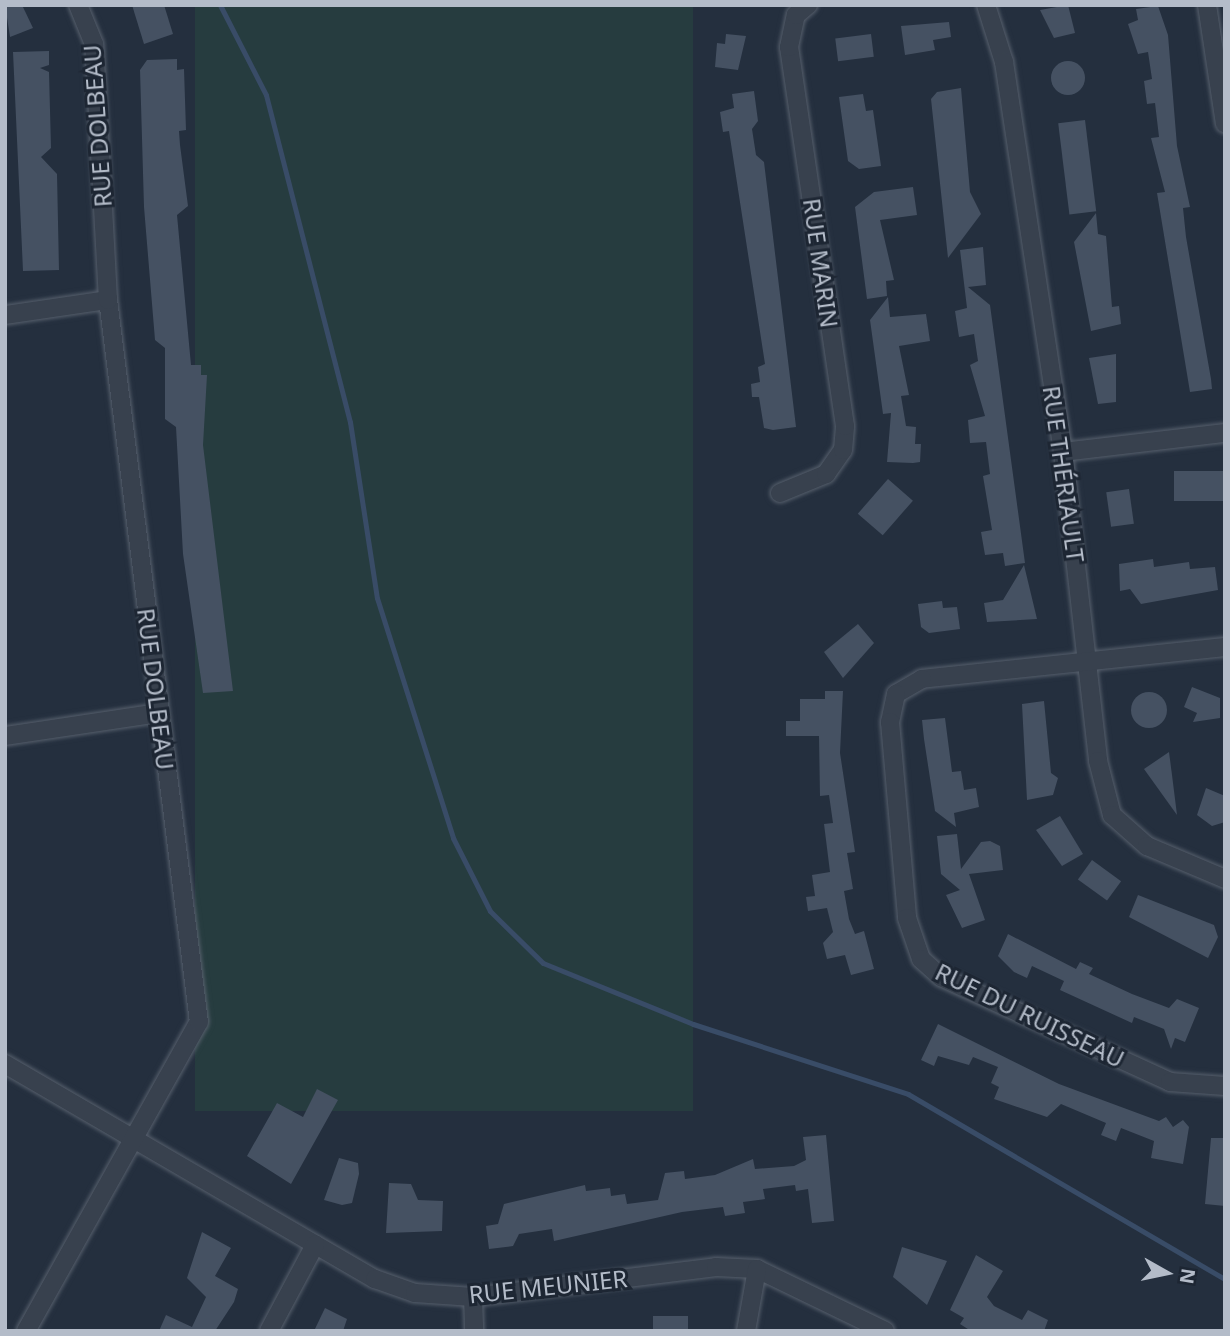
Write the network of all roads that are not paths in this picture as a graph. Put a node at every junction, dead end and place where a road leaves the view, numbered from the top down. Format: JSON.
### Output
{"nodes":[{"id":1,"x":78,"y":5,"type":"edge"},
{"id":2,"x":808,"y":5,"type":"edge"},
{"id":3,"x":986,"y":5,"type":"edge"},
{"id":4,"x":1207,"y":5,"type":"edge"},
{"id":5,"x":1225,"y":124,"type":"edge"},
{"id":6,"x":108,"y":300,"type":"junction"},
{"id":7,"x":5,"y":315,"type":"edge"},
{"id":8,"x":1225,"y":433,"type":"edge"},
{"id":9,"x":1063,"y":452,"type":"junction"},
{"id":10,"x":780,"y":494,"type":"dead end"},
{"id":11,"x":1225,"y":647,"type":"edge"},
{"id":12,"x":1087,"y":657,"type":"junction"},
{"id":13,"x":158,"y":713,"type":"junction"},
{"id":14,"x":5,"y":736,"type":"edge"},
{"id":15,"x":1225,"y":879,"type":"edge"},
{"id":16,"x":5,"y":1064,"type":"edge"},
{"id":17,"x":1225,"y":1086,"type":"edge"},
{"id":18,"x":129,"y":1139,"type":"junction"},
{"id":19,"x":316,"y":1245,"type":"junction"},
{"id":20,"x":757,"y":1269,"type":"junction"},
{"id":21,"x":473,"y":1297,"type":"junction"},
{"id":22,"x":26,"y":1331,"type":"edge"},
{"id":23,"x":269,"y":1331,"type":"edge"},
{"id":24,"x":474,"y":1331,"type":"edge"},
{"id":25,"x":746,"y":1331,"type":"edge"},
{"id":26,"x":885,"y":1331,"type":"edge"}],
"edges":[{"from":1,"to":6,"type":"street","name":"RUE DOLBEAU"},
{"from":2,"to":10,"type":"street","name":"RUE MARIN"},
{"from":3,"to":9,"type":"street","name":"RUE THÉRIAULT"},
{"from":4,"to":5,"type":"street"},
{"from":6,"to":7,"type":"street"},
{"from":6,"to":13,"type":"street","name":"RUE DOLBEAU"},
{"from":8,"to":9,"type":"street"},
{"from":9,"to":12,"type":"street","name":"RUE THÉRIAULT"},
{"from":11,"to":12,"type":"street","name":"RUE DU RUISSEAU"},
{"from":12,"to":15,"type":"street","name":"RUE THÉRIAULT"},
{"from":12,"to":17,"type":"street","name":"RUE DU RUISSEAU"},
{"from":13,"to":14,"type":"street"},
{"from":13,"to":18,"type":"street","name":"RUE DOLBEAU"},
{"from":16,"to":18,"type":"street","name":"RUE MEUNIER"},
{"from":18,"to":19,"type":"street","name":"RUE MEUNIER"},
{"from":18,"to":22,"type":"street","name":"RUE DOLBEAU"},
{"from":19,"to":21,"type":"street","name":"RUE MEUNIER"},
{"from":19,"to":23,"type":"street"},
{"from":20,"to":21,"type":"street","name":"RUE MEUNIER"},
{"from":20,"to":25,"type":"street"},
{"from":20,"to":26,"type":"street","name":"RUE MEUNIER"},
{"from":21,"to":24,"type":"street"}]}
